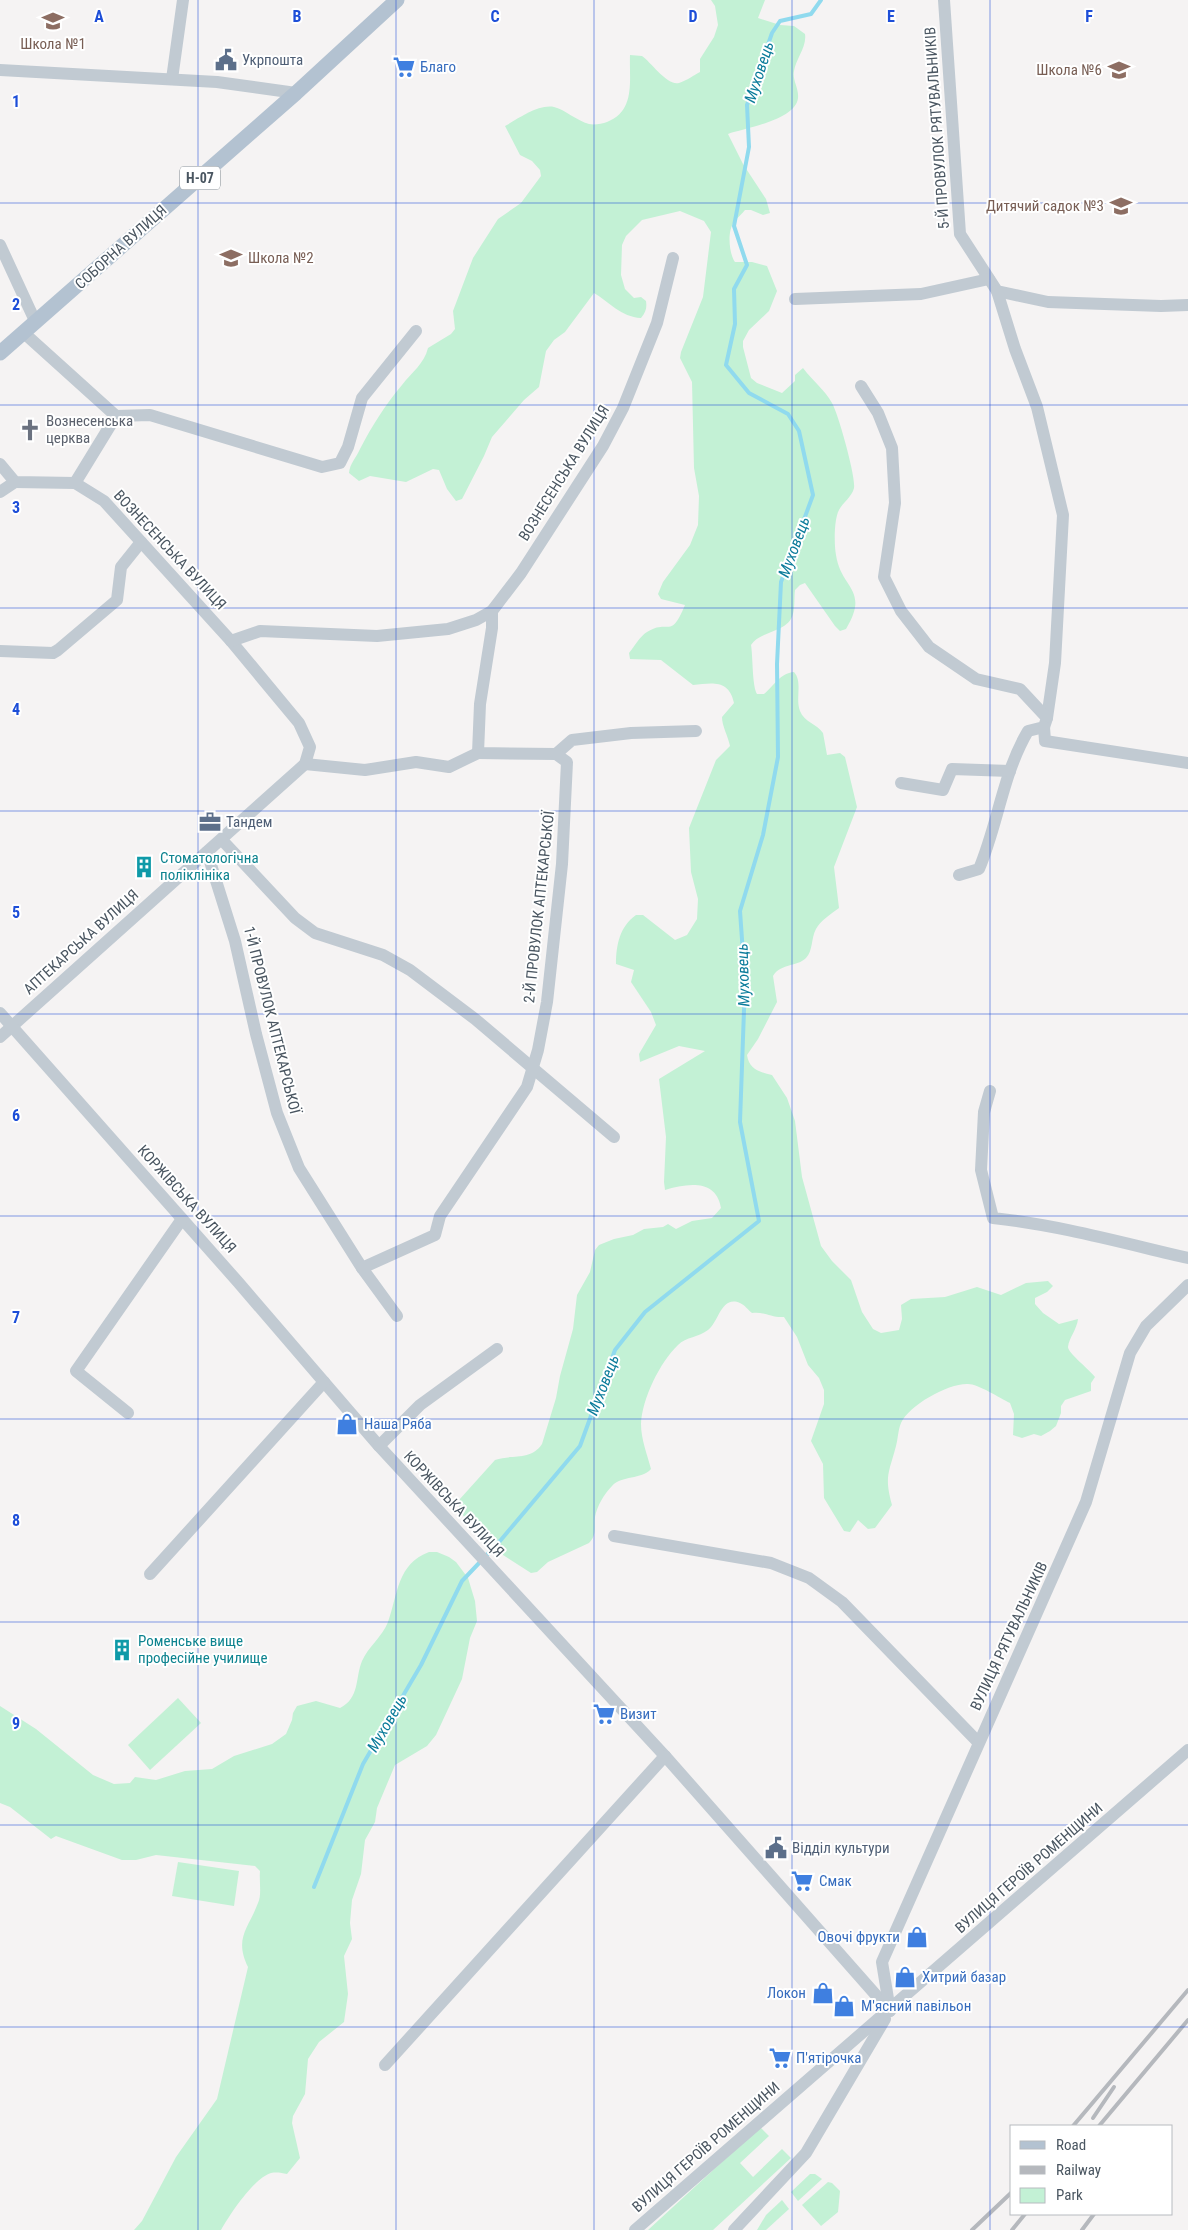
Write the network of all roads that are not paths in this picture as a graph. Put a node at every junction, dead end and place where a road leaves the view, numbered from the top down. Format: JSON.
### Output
{"nodes":[{"id":1,"x":183,"y":0,"type":"edge"},
{"id":2,"x":397,"y":0,"type":"edge"},
{"id":3,"x":944,"y":0,"type":"edge"},
{"id":4,"x":0,"y":70,"type":"edge"},
{"id":5,"x":172,"y":79,"type":"junction"},
{"id":6,"x":296,"y":93,"type":"junction"},
{"id":7,"x":0,"y":245,"type":"edge"},
{"id":8,"x":672,"y":258,"type":"dead end"},
{"id":9,"x":990,"y":279,"type":"junction"},
{"id":10,"x":997,"y":291,"type":"junction"},
{"id":11,"x":794,"y":298,"type":"dead end"},
{"id":12,"x":1188,"y":305,"type":"edge"},
{"id":13,"x":36,"y":323,"type":"junction"},
{"id":14,"x":416,"y":331,"type":"dead end"},
{"id":15,"x":24,"y":333,"type":"junction"},
{"id":16,"x":0,"y":354,"type":"edge"},
{"id":17,"x":861,"y":386,"type":"dead end"},
{"id":18,"x":116,"y":416,"type":"junction"},
{"id":19,"x":0,"y":464,"type":"edge"},
{"id":20,"x":15,"y":482,"type":"junction"},
{"id":21,"x":75,"y":483,"type":"junction"},
{"id":22,"x":0,"y":492,"type":"edge"},
{"id":23,"x":141,"y":542,"type":"junction"},
{"id":24,"x":492,"y":611,"type":"junction"},
{"id":25,"x":232,"y":641,"type":"junction"},
{"id":26,"x":0,"y":651,"type":"edge"},
{"id":27,"x":1046,"y":723,"type":"junction"},
{"id":28,"x":696,"y":731,"type":"dead end"},
{"id":29,"x":478,"y":753,"type":"junction"},
{"id":30,"x":556,"y":754,"type":"junction"},
{"id":31,"x":1188,"y":763,"type":"edge"},
{"id":32,"x":305,"y":764,"type":"junction"},
{"id":33,"x":1010,"y":771,"type":"junction"},
{"id":34,"x":901,"y":783,"type":"dead end"},
{"id":35,"x":222,"y":840,"type":"junction"},
{"id":36,"x":207,"y":852,"type":"junction"},
{"id":37,"x":959,"y":875,"type":"dead end"},
{"id":38,"x":0,"y":1013,"type":"edge"},
{"id":39,"x":11,"y":1026,"type":"junction"},
{"id":40,"x":0,"y":1037,"type":"edge"},
{"id":41,"x":533,"y":1068,"type":"junction"},
{"id":42,"x":990,"y":1091,"type":"dead end"},
{"id":43,"x":614,"y":1137,"type":"dead end"},
{"id":44,"x":182,"y":1219,"type":"junction"},
{"id":45,"x":1188,"y":1258,"type":"edge"},
{"id":46,"x":362,"y":1268,"type":"junction"},
{"id":47,"x":1188,"y":1285,"type":"edge"},
{"id":48,"x":397,"y":1316,"type":"dead end"},
{"id":49,"x":497,"y":1349,"type":"dead end"},
{"id":50,"x":324,"y":1382,"type":"junction"},
{"id":51,"x":128,"y":1413,"type":"dead end"},
{"id":52,"x":379,"y":1446,"type":"junction"},
{"id":53,"x":614,"y":1536,"type":"dead end"},
{"id":54,"x":150,"y":1574,"type":"dead end"},
{"id":55,"x":978,"y":1742,"type":"junction"},
{"id":56,"x":1188,"y":1750,"type":"edge"},
{"id":57,"x":666,"y":1756,"type":"junction"},
{"id":58,"x":890,"y":2010,"type":"junction"},
{"id":59,"x":385,"y":2065,"type":"dead end"},
{"id":60,"x":635,"y":2230,"type":"edge"},
{"id":61,"x":734,"y":2230,"type":"edge"}],
"edges":[{"from":1,"to":5,"type":"street"},
{"from":2,"to":6,"type":"main road","name":"СОБОРНА ВУЛИЦЯ","number":"Н-07"},
{"from":3,"to":9,"type":"street","name":"5-Й ПРОВУЛОК РЯТУВАЛЬНИКІВ"},
{"from":4,"to":5,"type":"street"},
{"from":5,"to":6,"type":"street"},
{"from":6,"to":13,"type":"main road","name":"СОБОРНА ВУЛИЦЯ","number":"Н-07"},
{"from":7,"to":13,"type":"street"},
{"from":8,"to":24,"type":"street","name":"ВОЗНЕСЕНСЬКА ВУЛИЦЯ"},
{"from":9,"to":10,"type":"street","name":"5-Й ПРОВУЛОК РЯТУВАЛЬНИКІВ"},
{"from":9,"to":11,"type":"street"},
{"from":10,"to":12,"type":"street"},
{"from":10,"to":27,"type":"street","name":"5-Й ПРОВУЛОК РЯТУВАЛЬНИКІВ"},
{"from":13,"to":15,"type":"main road","name":"СОБОРНА ВУЛИЦЯ","number":"Н-07"},
{"from":14,"to":18,"type":"street"},
{"from":15,"to":16,"type":"main road","name":"СОБОРНА ВУЛИЦЯ","number":"Н-07"},
{"from":15,"to":18,"type":"street"},
{"from":17,"to":27,"type":"street"},
{"from":18,"to":21,"type":"street"},
{"from":19,"to":20,"type":"street"},
{"from":20,"to":21,"type":"street"},
{"from":20,"to":22,"type":"street"},
{"from":21,"to":23,"type":"street","name":"ВОЗНЕСЕНСЬКА ВУЛИЦЯ"},
{"from":23,"to":25,"type":"street","name":"ВОЗНЕСЕНСЬКА ВУЛИЦЯ"},
{"from":23,"to":26,"type":"street"},
{"from":24,"to":25,"type":"street","name":"ВОЗНЕСЕНСЬКА ВУЛИЦЯ"},
{"from":24,"to":29,"type":"street"},
{"from":25,"to":32,"type":"street","name":"ВОЗНЕСЕНСЬКА ВУЛИЦЯ"},
{"from":27,"to":31,"type":"street"},
{"from":27,"to":33,"type":"street"},
{"from":28,"to":30,"type":"street"},
{"from":29,"to":30,"type":"street"},
{"from":29,"to":32,"type":"street"},
{"from":30,"to":41,"type":"street","name":"2-Й ПРОВУЛОК АПТЕКАРСЬКОЇ"},
{"from":32,"to":35,"type":"street","name":"АПТЕКАРСЬКА ВУЛИЦЯ"},
{"from":33,"to":34,"type":"street"},
{"from":33,"to":37,"type":"street"},
{"from":35,"to":36,"type":"street","name":"АПТЕКАРСЬКА ВУЛИЦЯ"},
{"from":35,"to":41,"type":"street"},
{"from":36,"to":39,"type":"street","name":"АПТЕКАРСЬКА ВУЛИЦЯ"},
{"from":36,"to":46,"type":"street","name":"1-Й ПРОВУЛОК АПТЕКАРСЬКОЇ"},
{"from":38,"to":39,"type":"street","name":"КОРЖІВСЬКА ВУЛИЦЯ"},
{"from":39,"to":40,"type":"street","name":"АПТЕКАРСЬКА ВУЛИЦЯ"},
{"from":39,"to":44,"type":"street","name":"КОРЖІВСЬКА ВУЛИЦЯ"},
{"from":41,"to":43,"type":"street"},
{"from":41,"to":46,"type":"street"},
{"from":42,"to":45,"type":"street"},
{"from":44,"to":50,"type":"street","name":"КОРЖІВСЬКА ВУЛИЦЯ"},
{"from":44,"to":51,"type":"street"},
{"from":46,"to":48,"type":"street","name":"1-Й ПРОВУЛОК АПТЕКАРСЬКОЇ"},
{"from":47,"to":55,"type":"street","name":"ВУЛИЦЯ РЯТУВАЛЬНИКІВ"},
{"from":49,"to":52,"type":"street"},
{"from":50,"to":52,"type":"street","name":"КОРЖІВСЬКА ВУЛИЦЯ"},
{"from":50,"to":54,"type":"street"},
{"from":52,"to":57,"type":"street","name":"КОРЖІВСЬКА ВУЛИЦЯ"},
{"from":53,"to":55,"type":"street"},
{"from":55,"to":58,"type":"street","name":"ВУЛИЦЯ РЯТУВАЛЬНИКІВ"},
{"from":56,"to":58,"type":"street","name":"ВУЛИЦЯ ГЕРОЇВ РОМЕНЩИНИ"},
{"from":57,"to":58,"type":"street","name":"КОРЖІВСЬКА ВУЛИЦЯ"},
{"from":57,"to":59,"type":"street"},
{"from":58,"to":60,"type":"street","name":"ВУЛИЦЯ ГЕРОЇВ РОМЕНЩИНИ"},
{"from":58,"to":61,"type":"street","name":"ВУЛИЦЯ ГЕРОЇВ РОМЕНЩИНИ"}]}
